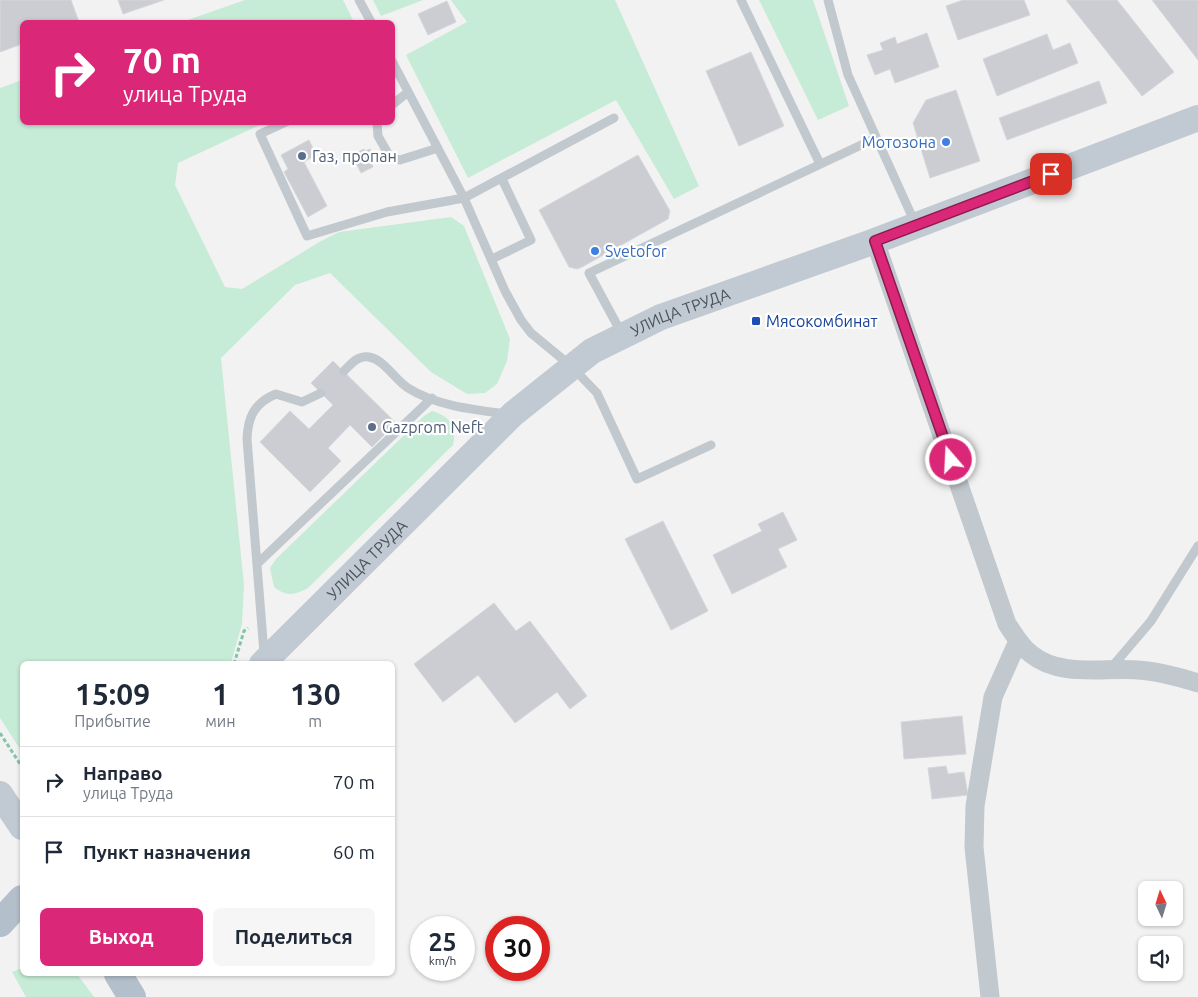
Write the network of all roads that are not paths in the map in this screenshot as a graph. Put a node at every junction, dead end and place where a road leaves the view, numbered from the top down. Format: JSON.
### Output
{"nodes":[{"id":1,"x":359,"y":0,"type":"edge"},
{"id":2,"x":741,"y":0,"type":"edge"},
{"id":3,"x":828,"y":0,"type":"edge"},
{"id":4,"x":370,"y":20,"type":"edge"},
{"id":5,"x":395,"y":69,"type":"edge"},
{"id":6,"x":408,"y":92,"type":"junction"},
{"id":7,"x":395,"y":103,"type":"edge"},
{"id":8,"x":614,"y":118,"type":"dead end"},
{"id":9,"x":1198,"y":118,"type":"edge"},
{"id":10,"x":280,"y":125,"type":"edge"},
{"id":11,"x":377,"y":125,"type":"edge"},
{"id":12,"x":876,"y":138,"type":"junction"},
{"id":13,"x":438,"y":148,"type":"junction"},
{"id":14,"x":820,"y":164,"type":"junction"},
{"id":15,"x":502,"y":178,"type":"junction"},
{"id":16,"x":464,"y":198,"type":"junction"},
{"id":17,"x":916,"y":225,"type":"junction"},
{"id":18,"x":875,"y":241,"type":"junction"},
{"id":19,"x":492,"y":259,"type":"junction"},
{"id":20,"x":623,"y":335,"type":"junction"},
{"id":21,"x":571,"y":366,"type":"junction"},
{"id":22,"x":344,"y":371,"type":"dead end"},
{"id":23,"x":321,"y":392,"type":"dead end"},
{"id":24,"x":432,"y":398,"type":"junction"},
{"id":25,"x":513,"y":414,"type":"junction"},
{"id":26,"x":711,"y":445,"type":"dead end"},
{"id":27,"x":1198,"y":546,"type":"edge"},
{"id":28,"x":258,"y":563,"type":"junction"},
{"id":29,"x":1018,"y":641,"type":"junction"},
{"id":30,"x":264,"y":661,"type":"edge"},
{"id":31,"x":265,"y":661,"type":"edge"},
{"id":32,"x":1110,"y":668,"type":"junction"},
{"id":33,"x":1198,"y":683,"type":"edge"},
{"id":34,"x":0,"y":794,"type":"edge"},
{"id":35,"x":20,"y":824,"type":"edge"},
{"id":36,"x":20,"y":902,"type":"edge"},
{"id":37,"x":0,"y":923,"type":"edge"},
{"id":38,"x":119,"y":976,"type":"edge"},
{"id":39,"x":132,"y":997,"type":"edge"},
{"id":40,"x":990,"y":997,"type":"edge"}],
"edges":[{"from":1,"to":4,"type":"lane"},
{"from":2,"to":14,"type":"lane"},
{"from":3,"to":12,"type":"lane"},
{"from":5,"to":6,"type":"lane"},
{"from":6,"to":7,"type":"lane"},
{"from":6,"to":13,"type":"lane"},
{"from":8,"to":15,"type":"lane"},
{"from":9,"to":17,"type":"street","name":"УЛИЦА ТРУДА"},
{"from":10,"to":16,"type":"lane"},
{"from":11,"to":13,"type":"lane"},
{"from":12,"to":14,"type":"lane"},
{"from":12,"to":17,"type":"lane"},
{"from":13,"to":16,"type":"lane"},
{"from":14,"to":20,"type":"lane"},
{"from":15,"to":16,"type":"lane"},
{"from":15,"to":19,"type":"lane"},
{"from":16,"to":19,"type":"lane"},
{"from":17,"to":18,"type":"street","name":"УЛИЦА ТРУДА"},
{"from":18,"to":20,"type":"street","name":"УЛИЦА ТРУДА"},
{"from":18,"to":29,"type":"street"},
{"from":19,"to":21,"type":"lane"},
{"from":20,"to":21,"type":"street","name":"УЛИЦА ТРУДА"},
{"from":21,"to":25,"type":"street","name":"УЛИЦА ТРУДА"},
{"from":21,"to":26,"type":"lane"},
{"from":22,"to":24,"type":"lane"},
{"from":23,"to":28,"type":"lane"},
{"from":24,"to":25,"type":"lane"},
{"from":24,"to":28,"type":"lane"},
{"from":25,"to":31,"type":"street","name":"УЛИЦА ТРУДА"},
{"from":27,"to":32,"type":"lane"},
{"from":28,"to":30,"type":"lane"},
{"from":29,"to":32,"type":"street"},
{"from":29,"to":40,"type":"street"},
{"from":32,"to":33,"type":"street"},
{"from":34,"to":35,"type":"street"},
{"from":36,"to":37,"type":"main road"},
{"from":38,"to":39,"type":"main road"}]}
